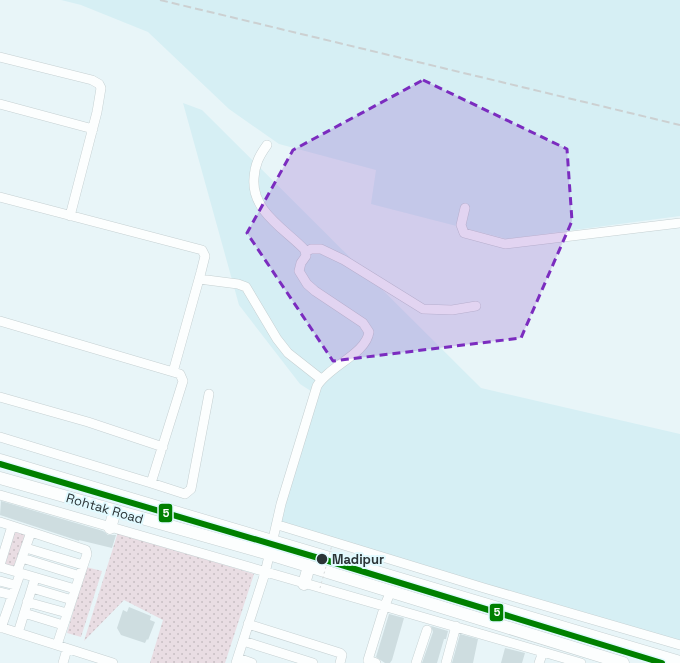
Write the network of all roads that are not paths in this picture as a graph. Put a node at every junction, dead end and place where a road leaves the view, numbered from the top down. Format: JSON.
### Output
{"nodes":[{"id":1,"x":0,"y":57,"type":"edge"},
{"id":2,"x":0,"y":104,"type":"edge"},
{"id":3,"x":93,"y":129,"type":"junction"},
{"id":4,"x":267,"y":145,"type":"dead end"},
{"id":5,"x":0,"y":197,"type":"edge"},
{"id":6,"x":464,"y":208,"type":"dead end"},
{"id":7,"x":70,"y":216,"type":"junction"},
{"id":8,"x":680,"y":223,"type":"edge"},
{"id":9,"x":306,"y":252,"type":"junction"},
{"id":10,"x":199,"y":279,"type":"junction"},
{"id":11,"x":476,"y":306,"type":"dead end"},
{"id":12,"x":0,"y":321,"type":"edge"},
{"id":13,"x":173,"y":372,"type":"junction"},
{"id":14,"x":321,"y":379,"type":"junction"},
{"id":15,"x":209,"y":394,"type":"dead end"},
{"id":16,"x":0,"y":397,"type":"edge"},
{"id":17,"x":0,"y":437,"type":"edge"},
{"id":18,"x":163,"y":447,"type":"junction"},
{"id":19,"x":0,"y":460,"type":"edge"},
{"id":20,"x":0,"y":478,"type":"edge"},
{"id":21,"x":151,"y":483,"type":"junction"},
{"id":22,"x":0,"y":495,"type":"edge"},
{"id":23,"x":115,"y":511,"type":"junction"},
{"id":24,"x":0,"y":522,"type":"edge"},
{"id":25,"x":12,"y":526,"type":"junction"},
{"id":26,"x":276,"y":526,"type":"junction"},
{"id":27,"x":110,"y":528,"type":"junction"},
{"id":28,"x":31,"y":532,"type":"junction"},
{"id":29,"x":318,"y":536,"type":"junction"},
{"id":30,"x":273,"y":541,"type":"junction"},
{"id":31,"x":3,"y":542,"type":"edge"},
{"id":32,"x":26,"y":548,"type":"junction"},
{"id":33,"x":313,"y":553,"type":"junction"},
{"id":34,"x":2,"y":554,"type":"edge"},
{"id":35,"x":269,"y":554,"type":"junction"},
{"id":36,"x":22,"y":558,"type":"junction"},
{"id":37,"x":83,"y":565,"type":"junction"},
{"id":38,"x":0,"y":566,"type":"edge"},
{"id":39,"x":309,"y":566,"type":"junction"},
{"id":40,"x":18,"y":573,"type":"junction"},
{"id":41,"x":265,"y":573,"type":"junction"},
{"id":42,"x":80,"y":576,"type":"junction"},
{"id":43,"x":35,"y":578,"type":"junction"},
{"id":44,"x":0,"y":581,"type":"edge"},
{"id":45,"x":304,"y":584,"type":"junction"},
{"id":46,"x":15,"y":585,"type":"junction"},
{"id":47,"x":32,"y":588,"type":"junction"},
{"id":48,"x":75,"y":589,"type":"junction"},
{"id":49,"x":391,"y":591,"type":"junction"},
{"id":50,"x":0,"y":592,"type":"edge"},
{"id":51,"x":12,"y":595,"type":"junction"},
{"id":52,"x":72,"y":600,"type":"junction"},
{"id":53,"x":27,"y":602,"type":"junction"},
{"id":54,"x":385,"y":605,"type":"junction"},
{"id":55,"x":4,"y":607,"type":"edge"},
{"id":56,"x":24,"y":613,"type":"junction"},
{"id":57,"x":67,"y":614,"type":"junction"},
{"id":58,"x":248,"y":624,"type":"junction"},
{"id":59,"x":63,"y":625,"type":"junction"},
{"id":60,"x":456,"y":626,"type":"junction"},
{"id":61,"x":1,"y":628,"type":"edge"},
{"id":62,"x":427,"y":630,"type":"dead end"},
{"id":63,"x":18,"y":633,"type":"junction"},
{"id":64,"x":243,"y":641,"type":"junction"},
{"id":65,"x":57,"y":645,"type":"junction"},
{"id":66,"x":680,"y":645,"type":"edge"},
{"id":67,"x":67,"y":648,"type":"junction"},
{"id":68,"x":543,"y":652,"type":"junction"},
{"id":69,"x":237,"y":661,"type":"edge"},
{"id":70,"x":107,"y":662,"type":"edge"},
{"id":71,"x":370,"y":662,"type":"edge"},
{"id":72,"x":680,"y":662,"type":"edge"},
{"id":73,"x":63,"y":663,"type":"edge"},
{"id":74,"x":252,"y":663,"type":"edge"},
{"id":75,"x":313,"y":663,"type":"edge"},
{"id":76,"x":340,"y":663,"type":"edge"},
{"id":77,"x":416,"y":663,"type":"edge"},
{"id":78,"x":446,"y":663,"type":"edge"},
{"id":79,"x":539,"y":663,"type":"edge"},
{"id":80,"x":582,"y":663,"type":"edge"},
{"id":81,"x":623,"y":663,"type":"edge"}],
"edges":[{"from":1,"to":3,"type":"street"},
{"from":2,"to":3,"type":"street"},
{"from":3,"to":7,"type":"street"},
{"from":4,"to":9,"type":"street"},
{"from":5,"to":7,"type":"street"},
{"from":6,"to":8,"type":"street"},
{"from":7,"to":10,"type":"street"},
{"from":9,"to":11,"type":"street"},
{"from":9,"to":14,"type":"street"},
{"from":10,"to":13,"type":"street"},
{"from":10,"to":14,"type":"street"},
{"from":12,"to":13,"type":"street"},
{"from":13,"to":18,"type":"street"},
{"from":14,"to":26,"type":"street"},
{"from":15,"to":21,"type":"street"},
{"from":16,"to":18,"type":"street"},
{"from":17,"to":21,"type":"street"},
{"from":18,"to":21,"type":"street"},
{"from":19,"to":30,"type":"main road","name":"Rohtak Road"},
{"from":20,"to":23,"type":"main road","name":"Rohtak Road"},
{"from":22,"to":27,"type":"street"},
{"from":23,"to":27,"type":"main road"},
{"from":23,"to":35,"type":"main road","name":"Rohtak Road"},
{"from":24,"to":25,"type":"street"},
{"from":25,"to":28,"type":"street"},
{"from":25,"to":31,"type":"street"},
{"from":26,"to":29,"type":"street"},
{"from":26,"to":30,"type":"street"},
{"from":27,"to":41,"type":"street"},
{"from":28,"to":32,"type":"street"},
{"from":28,"to":37,"type":"street"},
{"from":29,"to":33,"type":"street"},
{"from":29,"to":66,"type":"street"},
{"from":30,"to":33,"type":"main road","name":"Rohtak Road"},
{"from":30,"to":35,"type":"street"},
{"from":31,"to":34,"type":"street"},
{"from":32,"to":36,"type":"street"},
{"from":32,"to":37,"type":"street"},
{"from":33,"to":72,"type":"main road","name":"Rohtak Road"},
{"from":34,"to":38,"type":"street"},
{"from":35,"to":39,"type":"main road","name":"Rohtak Road"},
{"from":35,"to":41,"type":"street"},
{"from":36,"to":40,"type":"street"},
{"from":36,"to":42,"type":"street"},
{"from":37,"to":42,"type":"street"},
{"from":38,"to":40,"type":"street"},
{"from":39,"to":45,"type":"main road"},
{"from":39,"to":49,"type":"main road","name":"Rohtak Road"},
{"from":40,"to":43,"type":"street"},
{"from":40,"to":46,"type":"street"},
{"from":41,"to":45,"type":"street"},
{"from":41,"to":58,"type":"street"},
{"from":42,"to":48,"type":"street"},
{"from":43,"to":47,"type":"street"},
{"from":43,"to":48,"type":"street"},
{"from":44,"to":46,"type":"street"},
{"from":45,"to":54,"type":"street"},
{"from":46,"to":51,"type":"street"},
{"from":47,"to":52,"type":"street"},
{"from":47,"to":53,"type":"street"},
{"from":48,"to":52,"type":"street"},
{"from":49,"to":54,"type":"street"},
{"from":49,"to":81,"type":"main road","name":"Rohtak Road"},
{"from":50,"to":51,"type":"street"},
{"from":51,"to":55,"type":"street"},
{"from":52,"to":57,"type":"street"},
{"from":53,"to":56,"type":"street"},
{"from":53,"to":57,"type":"street"},
{"from":54,"to":60,"type":"street"},
{"from":54,"to":71,"type":"street"},
{"from":55,"to":61,"type":"street"},
{"from":56,"to":59,"type":"street"},
{"from":56,"to":63,"type":"street"},
{"from":57,"to":59,"type":"street"},
{"from":58,"to":64,"type":"street"},
{"from":58,"to":76,"type":"street"},
{"from":59,"to":65,"type":"street"},
{"from":60,"to":68,"type":"street"},
{"from":60,"to":78,"type":"street"},
{"from":61,"to":63,"type":"street"},
{"from":62,"to":77,"type":"street"},
{"from":63,"to":65,"type":"street"},
{"from":64,"to":69,"type":"street"},
{"from":64,"to":75,"type":"street"},
{"from":65,"to":67,"type":"street"},
{"from":67,"to":70,"type":"street"},
{"from":67,"to":73,"type":"street"},
{"from":68,"to":79,"type":"street"},
{"from":68,"to":80,"type":"street"},
{"from":69,"to":74,"type":"street"}]}
